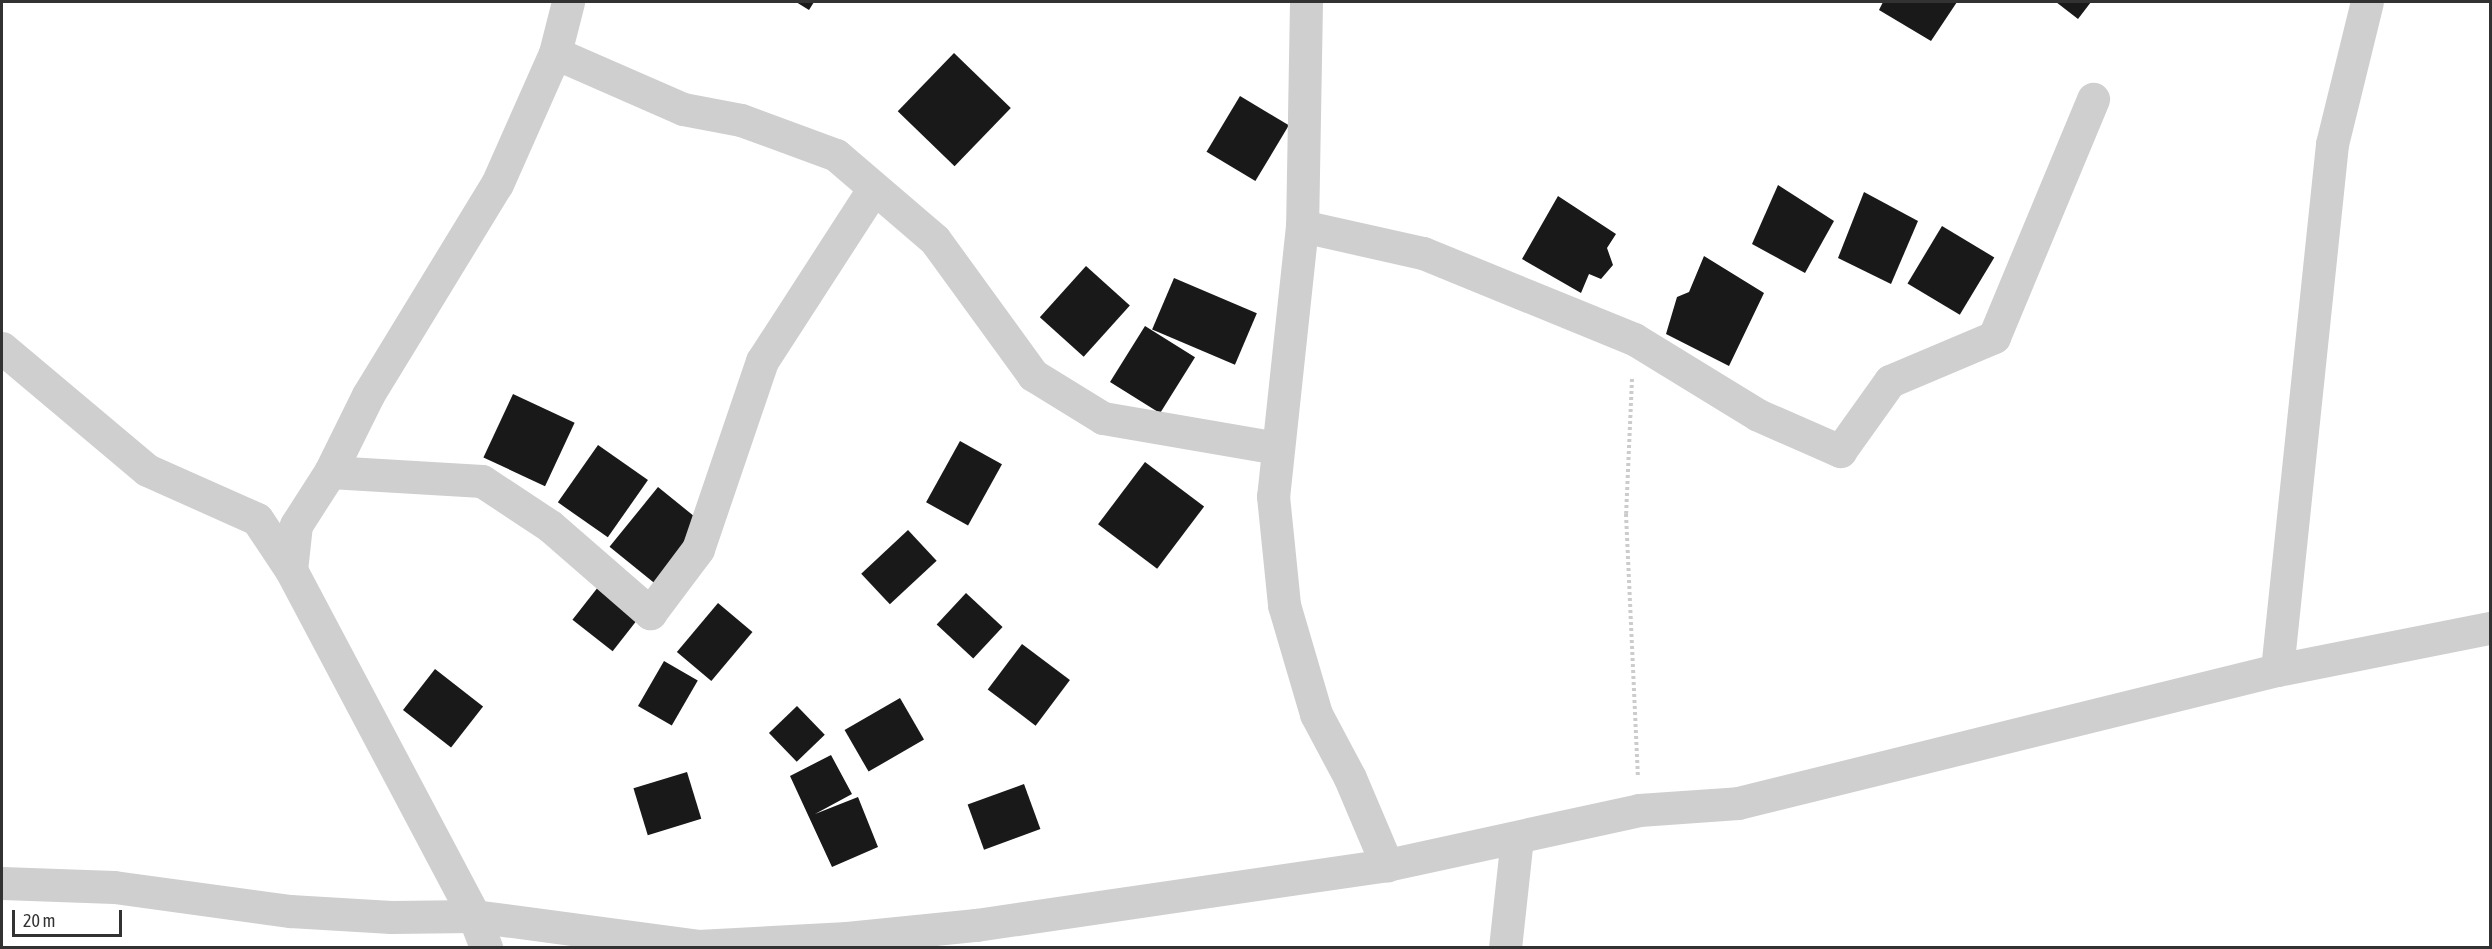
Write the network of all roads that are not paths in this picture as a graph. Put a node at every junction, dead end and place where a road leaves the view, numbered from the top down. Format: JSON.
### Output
{"nodes":[{"id":1,"x":568,"y":2,"type":"edge"},
{"id":2,"x":1306,"y":2,"type":"edge"},
{"id":3,"x":2367,"y":2,"type":"edge"},
{"id":4,"x":555,"y":53,"type":"junction"},
{"id":5,"x":2093,"y":99,"type":"dead end"},
{"id":6,"x":874,"y":188,"type":"junction"},
{"id":7,"x":1302,"y":226,"type":"junction"},
{"id":8,"x":2,"y":348,"type":"edge"},
{"id":9,"x":1276,"y":448,"type":"junction"},
{"id":10,"x":330,"y":472,"type":"junction"},
{"id":11,"x":291,"y":570,"type":"junction"},
{"id":12,"x":2490,"y":628,"type":"edge"},
{"id":13,"x":2277,"y":670,"type":"junction"},
{"id":14,"x":1517,"y":837,"type":"junction"},
{"id":15,"x":1387,"y":865,"type":"junction"},
{"id":16,"x":2,"y":883,"type":"edge"},
{"id":17,"x":474,"y":916,"type":"junction"},
{"id":18,"x":982,"y":936,"type":"edge"},
{"id":19,"x":486,"y":948,"type":"edge"},
{"id":20,"x":1505,"y":948,"type":"edge"}],
"edges":[{"from":1,"to":4,"type":"street"},
{"from":2,"to":7,"type":"street"},
{"from":3,"to":13,"type":"street"},
{"from":4,"to":6,"type":"street"},
{"from":4,"to":10,"type":"street"},
{"from":5,"to":7,"type":"street"},
{"from":6,"to":9,"type":"street"},
{"from":6,"to":10,"type":"street"},
{"from":7,"to":9,"type":"street"},
{"from":8,"to":11,"type":"street"},
{"from":9,"to":15,"type":"street"},
{"from":10,"to":11,"type":"street"},
{"from":11,"to":17,"type":"street"},
{"from":12,"to":13,"type":"street"},
{"from":13,"to":14,"type":"street"},
{"from":14,"to":15,"type":"street"},
{"from":14,"to":20,"type":"street"},
{"from":15,"to":18,"type":"street"},
{"from":16,"to":17,"type":"street"},
{"from":17,"to":18,"type":"street"},
{"from":17,"to":19,"type":"street"}]}
